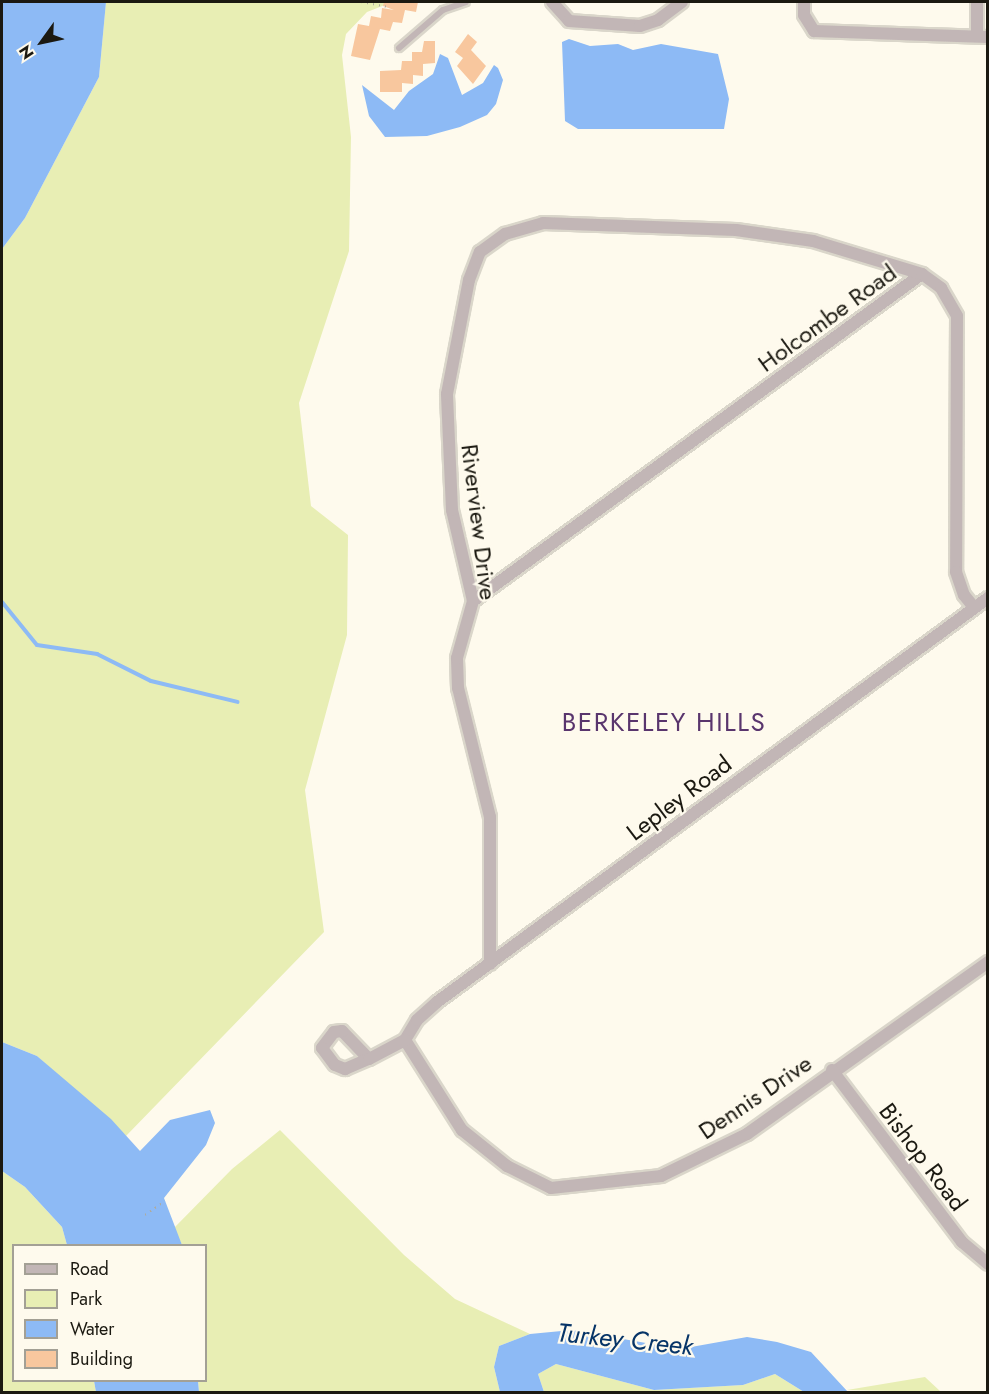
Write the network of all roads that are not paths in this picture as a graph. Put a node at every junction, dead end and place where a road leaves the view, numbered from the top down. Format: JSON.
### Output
{"nodes":[{"id":1,"x":441,"y":2,"type":"edge"},
{"id":2,"x":466,"y":2,"type":"edge"},
{"id":3,"x":552,"y":2,"type":"edge"},
{"id":4,"x":682,"y":2,"type":"edge"},
{"id":5,"x":804,"y":2,"type":"edge"},
{"id":6,"x":977,"y":2,"type":"edge"},
{"id":7,"x":443,"y":10,"type":"junction"},
{"id":8,"x":982,"y":37,"type":"edge"},
{"id":9,"x":399,"y":48,"type":"dead end"},
{"id":10,"x":922,"y":274,"type":"junction"},
{"id":11,"x":987,"y":598,"type":"edge"},
{"id":12,"x":473,"y":601,"type":"junction"},
{"id":13,"x":973,"y":606,"type":"junction"},
{"id":14,"x":987,"y":962,"type":"edge"},
{"id":15,"x":490,"y":964,"type":"junction"},
{"id":16,"x":405,"y":1040,"type":"junction"},
{"id":17,"x":369,"y":1059,"type":"dead end"},
{"id":18,"x":832,"y":1070,"type":"junction"},
{"id":19,"x":987,"y":1263,"type":"edge"}],
"edges":[{"from":1,"to":7,"type":"lane"},
{"from":2,"to":7,"type":"lane"},
{"from":3,"to":4,"type":"street"},
{"from":5,"to":8,"type":"street"},
{"from":6,"to":8,"type":"street"},
{"from":7,"to":9,"type":"lane"},
{"from":10,"to":12,"type":"street","name":"Holcombe Road"},
{"from":10,"to":12,"type":"street","name":"Riverview Drive"},
{"from":10,"to":13,"type":"street","name":"Holcombe Road"},
{"from":11,"to":13,"type":"street","name":"Lepley Road"},
{"from":12,"to":15,"type":"street","name":"Riverview Drive"},
{"from":13,"to":15,"type":"street","name":"Lepley Road"},
{"from":14,"to":18,"type":"street","name":"Dennis Drive"},
{"from":15,"to":16,"type":"street","name":"Lepley Road"},
{"from":16,"to":17,"type":"street"},
{"from":16,"to":18,"type":"street","name":"Dennis Drive"},
{"from":18,"to":19,"type":"street","name":"Bishop Road"}]}
